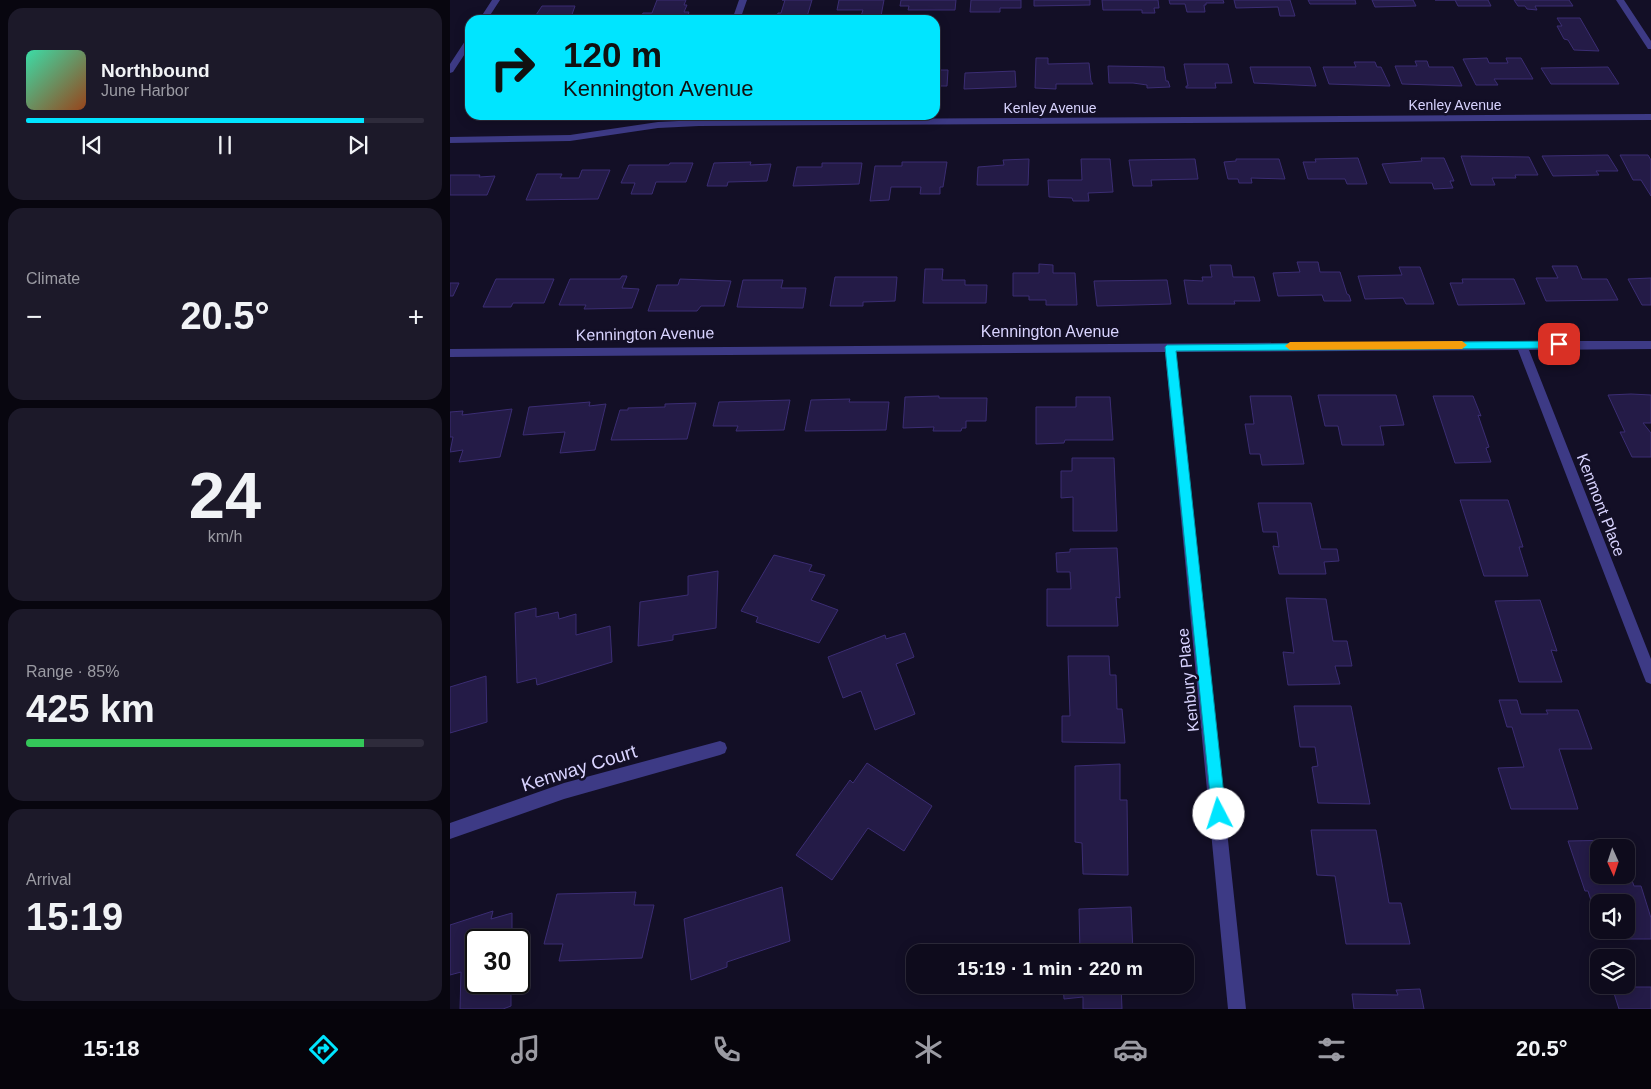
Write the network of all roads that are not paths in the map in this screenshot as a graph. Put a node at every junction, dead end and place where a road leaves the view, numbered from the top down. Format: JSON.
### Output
{"nodes":[{"id":1,"x":496,"y":0,"type":"edge"},
{"id":2,"x":743,"y":0,"type":"edge"},
{"id":3,"x":1620,"y":0,"type":"edge"},
{"id":4,"x":486,"y":15,"type":"edge"},
{"id":5,"x":738,"y":15,"type":"edge"},
{"id":6,"x":1651,"y":47,"type":"edge"},
{"id":7,"x":465,"y":48,"type":"edge"},
{"id":8,"x":450,"y":70,"type":"edge"},
{"id":9,"x":1651,"y":116,"type":"edge"},
{"id":10,"x":940,"y":118,"type":"edge"},
{"id":11,"x":694,"y":120,"type":"edge"},
{"id":12,"x":450,"y":140,"type":"edge"},
{"id":13,"x":1522,"y":344,"type":"junction"},
{"id":14,"x":1651,"y":344,"type":"edge"},
{"id":15,"x":1170,"y":347,"type":"junction"},
{"id":16,"x":450,"y":353,"type":"edge"},
{"id":17,"x":1651,"y":677,"type":"edge"},
{"id":18,"x":720,"y":748,"type":"dead end"},
{"id":19,"x":450,"y":831,"type":"edge"},
{"id":20,"x":1238,"y":1009,"type":"edge"}],
"edges":[{"from":1,"to":4,"type":"street"},
{"from":2,"to":5,"type":"street"},
{"from":3,"to":6,"type":"street"},
{"from":7,"to":8,"type":"street"},
{"from":9,"to":10,"type":"street","name":"Kenley Avenue"},
{"from":11,"to":12,"type":"street","name":"Kenley Avenue"},
{"from":13,"to":14,"type":"street","name":"Kennington Avenue"},
{"from":13,"to":15,"type":"street","name":"Kennington Avenue"},
{"from":13,"to":17,"type":"street","name":"Kenmont Place"},
{"from":15,"to":16,"type":"street","name":"Kennington Avenue"},
{"from":15,"to":20,"type":"street","name":"Kenbury Place"},
{"from":18,"to":19,"type":"street","name":"Kenway Court"}]}
